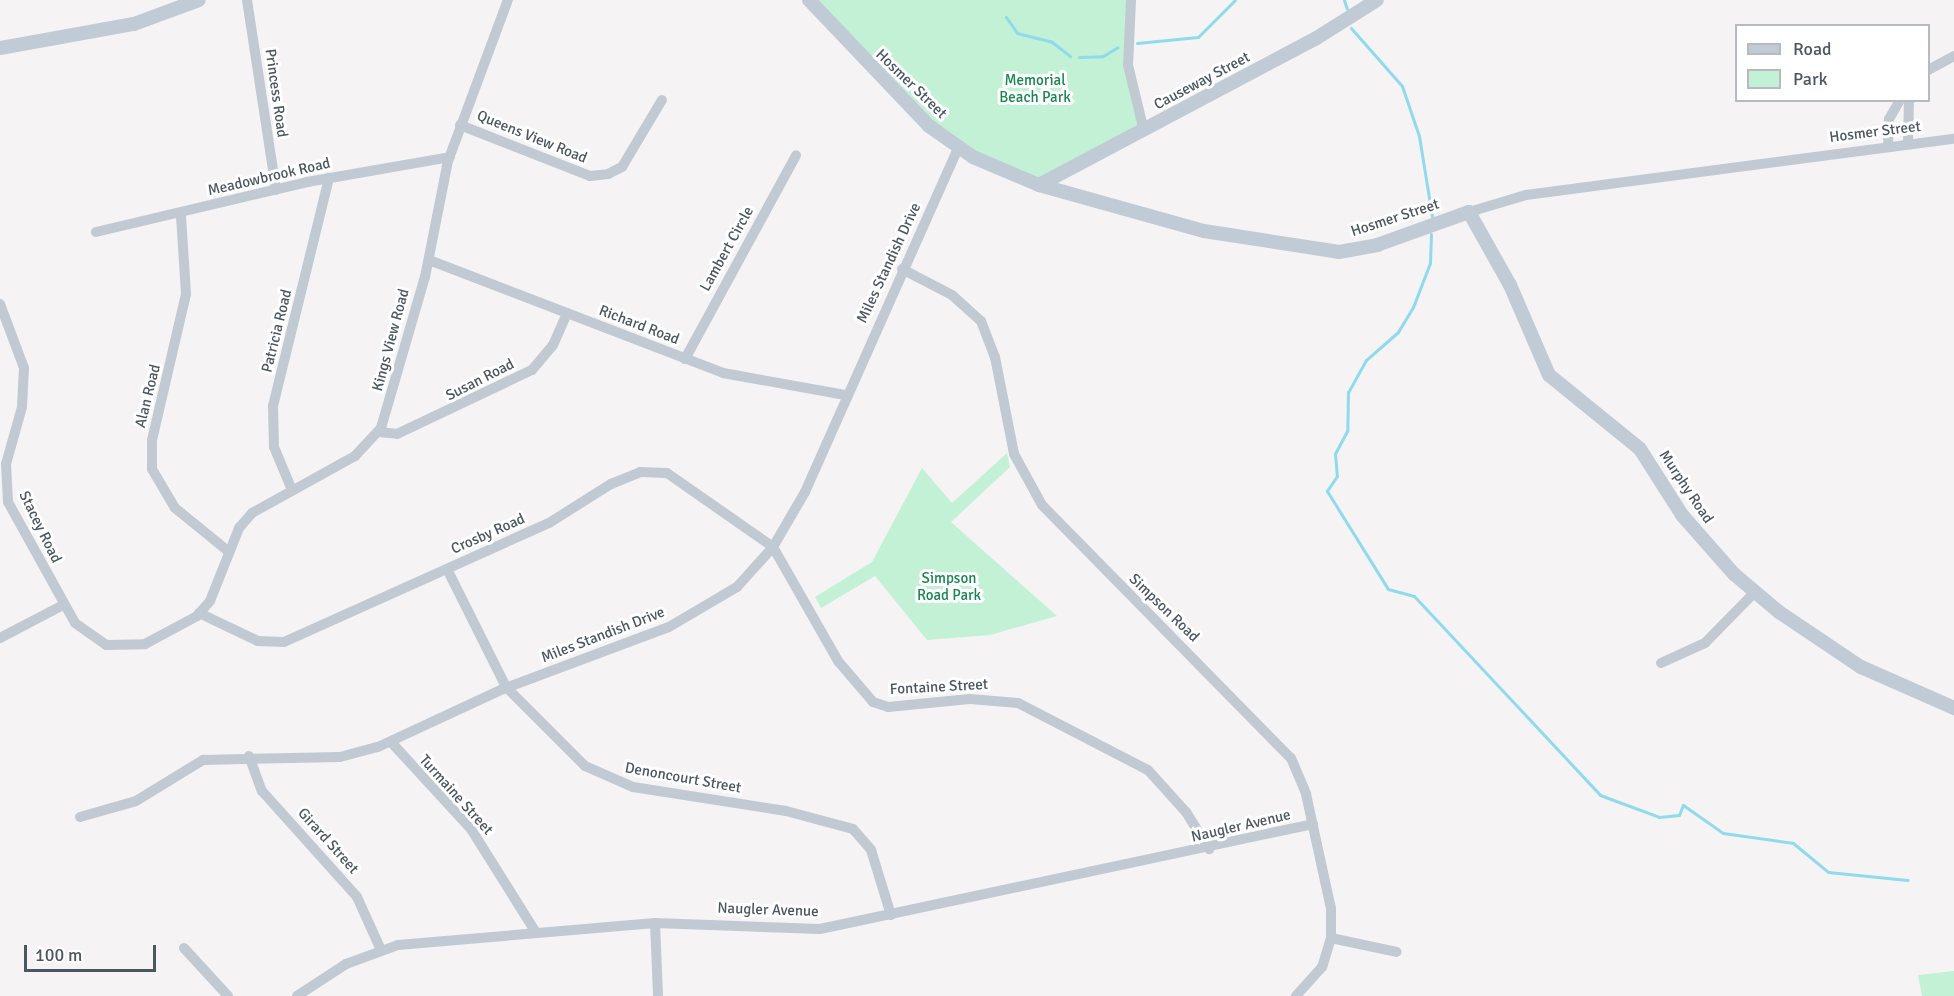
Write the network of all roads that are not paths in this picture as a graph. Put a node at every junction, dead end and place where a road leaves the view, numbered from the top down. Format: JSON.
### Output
{"nodes":[{"id":1,"x":199,"y":0,"type":"edge"},
{"id":2,"x":248,"y":0,"type":"edge"},
{"id":3,"x":508,"y":0,"type":"edge"},
{"id":4,"x":809,"y":0,"type":"edge"},
{"id":5,"x":1131,"y":0,"type":"edge"},
{"id":6,"x":1377,"y":0,"type":"edge"},
{"id":7,"x":0,"y":48,"type":"edge"},
{"id":8,"x":1954,"y":56,"type":"edge"},
{"id":9,"x":1930,"y":69,"type":"edge"},
{"id":10,"x":662,"y":100,"type":"dead end"},
{"id":11,"x":1899,"y":102,"type":"edge"},
{"id":12,"x":1909,"y":102,"type":"edge"},
{"id":13,"x":460,"y":125,"type":"junction"},
{"id":14,"x":1144,"y":131,"type":"junction"},
{"id":15,"x":1954,"y":139,"type":"edge"},
{"id":16,"x":1908,"y":143,"type":"junction"},
{"id":17,"x":1888,"y":146,"type":"junction"},
{"id":18,"x":958,"y":148,"type":"junction"},
{"id":19,"x":796,"y":155,"type":"dead end"},
{"id":20,"x":450,"y":157,"type":"junction"},
{"id":21,"x":329,"y":178,"type":"junction"},
{"id":22,"x":1039,"y":185,"type":"junction"},
{"id":23,"x":276,"y":190,"type":"junction"},
{"id":24,"x":1469,"y":212,"type":"junction"},
{"id":25,"x":181,"y":216,"type":"junction"},
{"id":26,"x":96,"y":232,"type":"dead end"},
{"id":27,"x":429,"y":260,"type":"junction"},
{"id":28,"x":902,"y":269,"type":"junction"},
{"id":29,"x":0,"y":304,"type":"edge"},
{"id":30,"x":567,"y":313,"type":"junction"},
{"id":31,"x":686,"y":358,"type":"junction"},
{"id":32,"x":845,"y":395,"type":"junction"},
{"id":33,"x":379,"y":432,"type":"junction"},
{"id":34,"x":292,"y":490,"type":"junction"},
{"id":35,"x":773,"y":548,"type":"junction"},
{"id":36,"x":229,"y":552,"type":"junction"},
{"id":37,"x":447,"y":569,"type":"junction"},
{"id":38,"x":1754,"y":592,"type":"junction"},
{"id":39,"x":63,"y":605,"type":"junction"},
{"id":40,"x":199,"y":613,"type":"junction"},
{"id":41,"x":0,"y":638,"type":"edge"},
{"id":42,"x":1661,"y":663,"type":"dead end"},
{"id":43,"x":506,"y":687,"type":"junction"},
{"id":44,"x":1954,"y":708,"type":"edge"},
{"id":45,"x":391,"y":742,"type":"junction"},
{"id":46,"x":249,"y":756,"type":"junction"},
{"id":47,"x":80,"y":818,"type":"dead end"},
{"id":48,"x":1313,"y":824,"type":"junction"},
{"id":49,"x":1209,"y":849,"type":"junction"},
{"id":50,"x":891,"y":915,"type":"junction"},
{"id":51,"x":655,"y":923,"type":"junction"},
{"id":52,"x":535,"y":931,"type":"junction"},
{"id":53,"x":1331,"y":938,"type":"junction"},
{"id":54,"x":184,"y":948,"type":"dead end"},
{"id":55,"x":381,"y":950,"type":"junction"},
{"id":56,"x":1397,"y":952,"type":"dead end"},
{"id":57,"x":228,"y":996,"type":"edge"},
{"id":58,"x":297,"y":996,"type":"edge"},
{"id":59,"x":658,"y":996,"type":"edge"},
{"id":60,"x":1296,"y":996,"type":"edge"}],
"edges":[{"from":1,"to":7,"type":"street"},
{"from":2,"to":23,"type":"street","name":"Princess Road"},
{"from":3,"to":13,"type":"street","name":"Kings View Road"},
{"from":4,"to":18,"type":"street","name":"Hosmer Street"},
{"from":5,"to":14,"type":"street"},
{"from":6,"to":14,"type":"street","name":"Causeway Street"},
{"from":8,"to":9,"type":"street"},
{"from":10,"to":13,"type":"street","name":"Queens View Road"},
{"from":11,"to":17,"type":"street"},
{"from":12,"to":16,"type":"street"},
{"from":13,"to":20,"type":"street","name":"Kings View Road"},
{"from":14,"to":22,"type":"street","name":"Causeway Street"},
{"from":15,"to":16,"type":"street","name":"Hosmer Street"},
{"from":16,"to":17,"type":"street","name":"Hosmer Street"},
{"from":17,"to":24,"type":"street","name":"Hosmer Street"},
{"from":18,"to":22,"type":"street","name":"Hosmer Street"},
{"from":18,"to":28,"type":"street","name":"Miles Standish Drive"},
{"from":19,"to":31,"type":"street","name":"Lambert Circle"},
{"from":20,"to":21,"type":"street","name":"Meadowbrook Road"},
{"from":20,"to":27,"type":"street","name":"Kings View Road"},
{"from":21,"to":23,"type":"street","name":"Meadowbrook Road"},
{"from":21,"to":34,"type":"street","name":"Patricia Road"},
{"from":22,"to":24,"type":"street","name":"Hosmer Street"},
{"from":23,"to":25,"type":"street","name":"Meadowbrook Road"},
{"from":24,"to":38,"type":"street","name":"Murphy Road"},
{"from":25,"to":26,"type":"street","name":"Meadowbrook Road"},
{"from":25,"to":36,"type":"street","name":"Alan Road"},
{"from":27,"to":30,"type":"street","name":"Richard Road"},
{"from":27,"to":33,"type":"street","name":"Kings View Road"},
{"from":28,"to":32,"type":"street","name":"Miles Standish Drive"},
{"from":28,"to":48,"type":"street","name":"Simpson Road"},
{"from":29,"to":39,"type":"street","name":"Stacey Road"},
{"from":30,"to":31,"type":"street","name":"Richard Road"},
{"from":30,"to":33,"type":"street","name":"Susan Road"},
{"from":31,"to":32,"type":"street","name":"Richard Road"},
{"from":32,"to":35,"type":"street","name":"Miles Standish Drive"},
{"from":33,"to":34,"type":"street","name":"Kings View Road"},
{"from":34,"to":36,"type":"street","name":"Kings View Road"},
{"from":35,"to":37,"type":"street","name":"Crosby Road"},
{"from":35,"to":43,"type":"street","name":"Miles Standish Drive"},
{"from":35,"to":49,"type":"street","name":"Fontaine Street"},
{"from":36,"to":40,"type":"street","name":"Kings View Road"},
{"from":37,"to":40,"type":"street","name":"Crosby Road"},
{"from":37,"to":43,"type":"street","name":"Denoncourt Street"},
{"from":38,"to":42,"type":"street"},
{"from":38,"to":44,"type":"street","name":"Murphy Road"},
{"from":39,"to":40,"type":"street","name":"Stacey Road"},
{"from":39,"to":41,"type":"street"},
{"from":43,"to":45,"type":"street","name":"Miles Standish Drive"},
{"from":43,"to":50,"type":"street","name":"Denoncourt Street"},
{"from":45,"to":46,"type":"street","name":"Miles Standish Drive"},
{"from":45,"to":52,"type":"street","name":"Turmaine Street"},
{"from":46,"to":47,"type":"street","name":"Miles Standish Drive"},
{"from":46,"to":55,"type":"street","name":"Girard Street"},
{"from":48,"to":49,"type":"street","name":"Naugler Avenue"},
{"from":48,"to":53,"type":"street","name":"Simpson Road"},
{"from":49,"to":50,"type":"street","name":"Naugler Avenue"},
{"from":50,"to":51,"type":"street","name":"Naugler Avenue"},
{"from":51,"to":52,"type":"street","name":"Naugler Avenue"},
{"from":51,"to":59,"type":"street"},
{"from":52,"to":55,"type":"street","name":"Naugler Avenue"},
{"from":53,"to":56,"type":"street"},
{"from":53,"to":60,"type":"street","name":"Simpson Road"},
{"from":54,"to":57,"type":"street"},
{"from":55,"to":58,"type":"street","name":"Naugler Avenue"}]}
